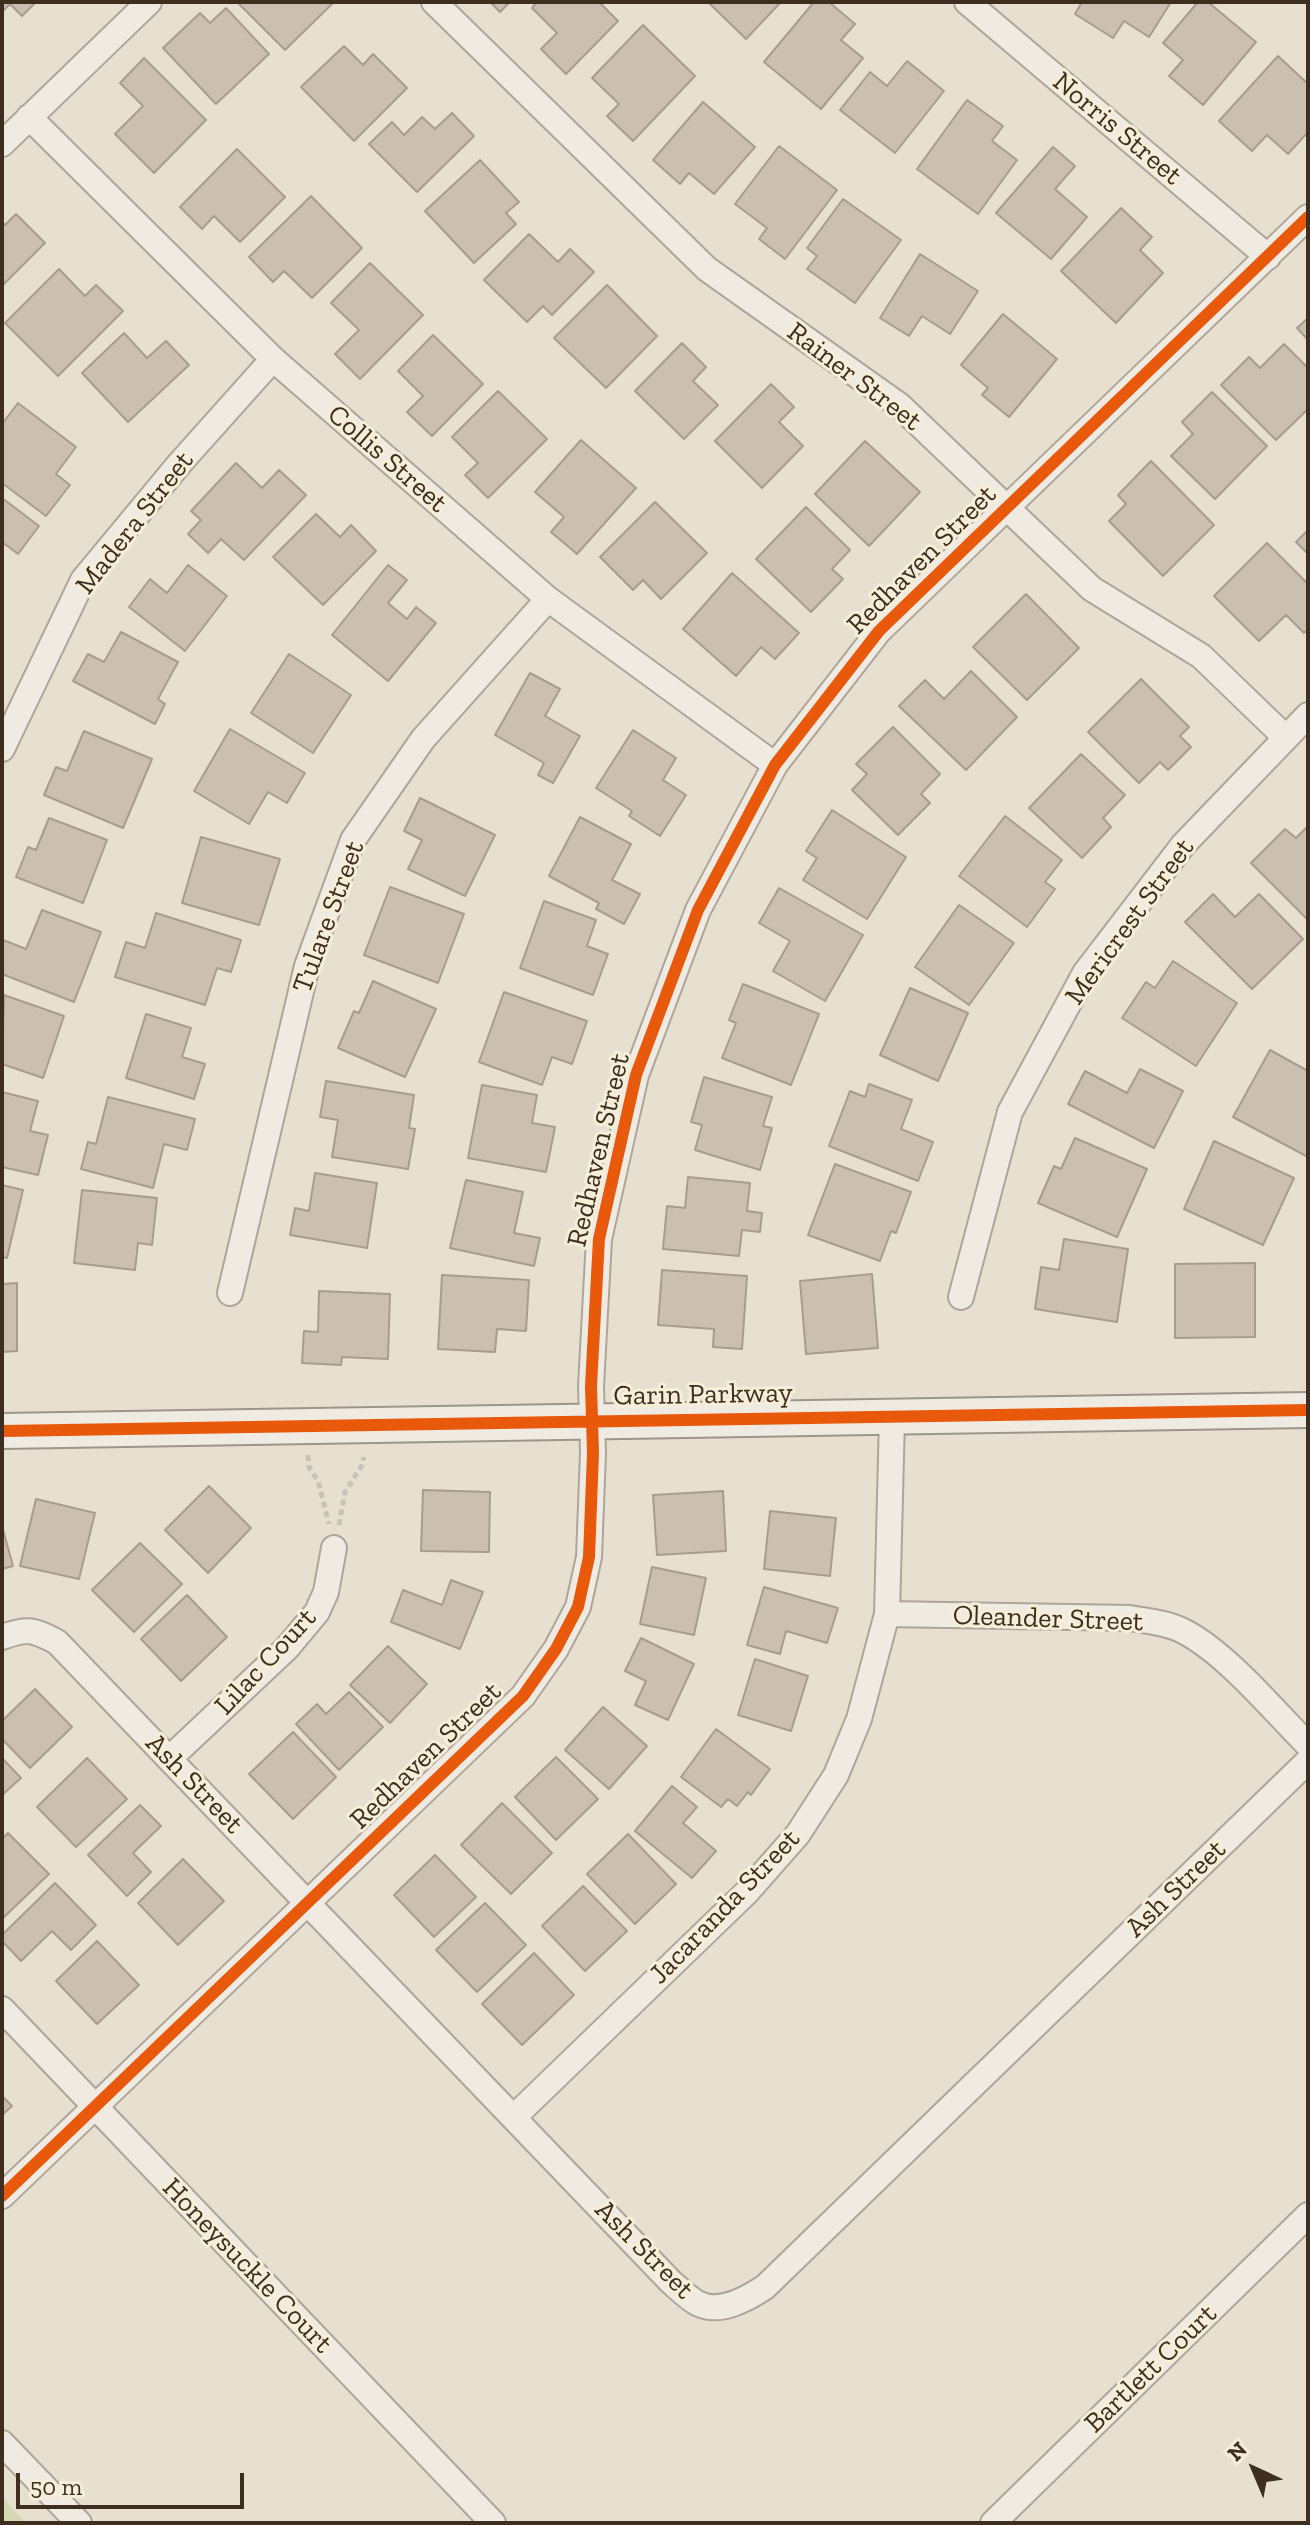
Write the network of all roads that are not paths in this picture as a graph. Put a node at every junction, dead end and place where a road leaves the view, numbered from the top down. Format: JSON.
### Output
{"nodes":[{"id":1,"x":149,"y":2,"type":"edge"},
{"id":2,"x":434,"y":2,"type":"edge"},
{"id":3,"x":967,"y":2,"type":"edge"},
{"id":4,"x":29,"y":117,"type":"junction"},
{"id":5,"x":2,"y":144,"type":"edge"},
{"id":6,"x":1308,"y":217,"type":"edge"},
{"id":7,"x":1268,"y":257,"type":"junction"},
{"id":8,"x":273,"y":359,"type":"junction"},
{"id":9,"x":1007,"y":510,"type":"junction"},
{"id":10,"x":548,"y":599,"type":"junction"},
{"id":11,"x":1308,"y":715,"type":"edge"},
{"id":12,"x":1285,"y":737,"type":"junction"},
{"id":13,"x":2,"y":749,"type":"edge"},
{"id":14,"x":775,"y":765,"type":"junction"},
{"id":15,"x":230,"y":1293,"type":"dead end"},
{"id":16,"x":961,"y":1297,"type":"dead end"},
{"id":17,"x":1308,"y":1410,"type":"edge"},
{"id":18,"x":892,"y":1418,"type":"junction"},
{"id":19,"x":592,"y":1421,"type":"junction"},
{"id":20,"x":2,"y":1431,"type":"edge"},
{"id":21,"x":334,"y":1547,"type":"road end"},
{"id":22,"x":887,"y":1614,"type":"junction"},
{"id":23,"x":2,"y":1637,"type":"edge"},
{"id":24,"x":1308,"y":1745,"type":"edge"},
{"id":25,"x":169,"y":1759,"type":"junction"},
{"id":26,"x":1308,"y":1761,"type":"edge"},
{"id":27,"x":309,"y":1904,"type":"junction"},
{"id":28,"x":2,"y":2009,"type":"edge"},
{"id":29,"x":96,"y":2107,"type":"junction"},
{"id":30,"x":514,"y":2117,"type":"junction"},
{"id":31,"x":2,"y":2196,"type":"edge"},
{"id":32,"x":1304,"y":2228,"type":"edge"},
{"id":33,"x":2,"y":2443,"type":"edge"},
{"id":34,"x":79,"y":2523,"type":"edge"},
{"id":35,"x":493,"y":2523,"type":"edge"},
{"id":36,"x":993,"y":2523,"type":"edge"}],
"edges":[{"from":1,"to":4,"type":"street"},
{"from":2,"to":9,"type":"street","name":"Rainer Street"},
{"from":3,"to":7,"type":"street","name":"Norris Street"},
{"from":4,"to":5,"type":"street"},
{"from":4,"to":8,"type":"street","name":"Collis Street"},
{"from":6,"to":7,"type":"street","name":"Redhaven Street"},
{"from":7,"to":9,"type":"street","name":"Redhaven Street"},
{"from":8,"to":10,"type":"street","name":"Collis Street"},
{"from":8,"to":13,"type":"street","name":"Madera Street"},
{"from":9,"to":12,"type":"street","name":"Rainer Street"},
{"from":9,"to":14,"type":"street","name":"Redhaven Street"},
{"from":10,"to":14,"type":"street","name":"Collis Street"},
{"from":10,"to":15,"type":"street","name":"Tulare Street"},
{"from":11,"to":12,"type":"street","name":"Mericrest Street"},
{"from":12,"to":16,"type":"street","name":"Mericrest Street"},
{"from":14,"to":19,"type":"street","name":"Redhaven Street"},
{"from":17,"to":18,"type":"street","name":"Garin Parkway"},
{"from":18,"to":19,"type":"street","name":"Garin Parkway"},
{"from":18,"to":22,"type":"street","name":"Jacaranda Street"},
{"from":19,"to":20,"type":"street","name":"Garin Parkway"},
{"from":19,"to":27,"type":"street","name":"Redhaven Street"},
{"from":21,"to":25,"type":"street","name":"Lilac Court"},
{"from":22,"to":24,"type":"street","name":"Oleander Street"},
{"from":22,"to":30,"type":"street","name":"Jacaranda Street"},
{"from":23,"to":25,"type":"street","name":"Ash Street"},
{"from":25,"to":27,"type":"street","name":"Ash Street"},
{"from":26,"to":30,"type":"street","name":"Ash Street"},
{"from":27,"to":29,"type":"street","name":"Redhaven Street"},
{"from":27,"to":30,"type":"street","name":"Ash Street"},
{"from":28,"to":29,"type":"street","name":"Honeysuckle Court"},
{"from":29,"to":31,"type":"street","name":"Redhaven Street"},
{"from":29,"to":35,"type":"street","name":"Honeysuckle Court"},
{"from":32,"to":36,"type":"street","name":"Bartlett Court"},
{"from":33,"to":34,"type":"street"}]}
